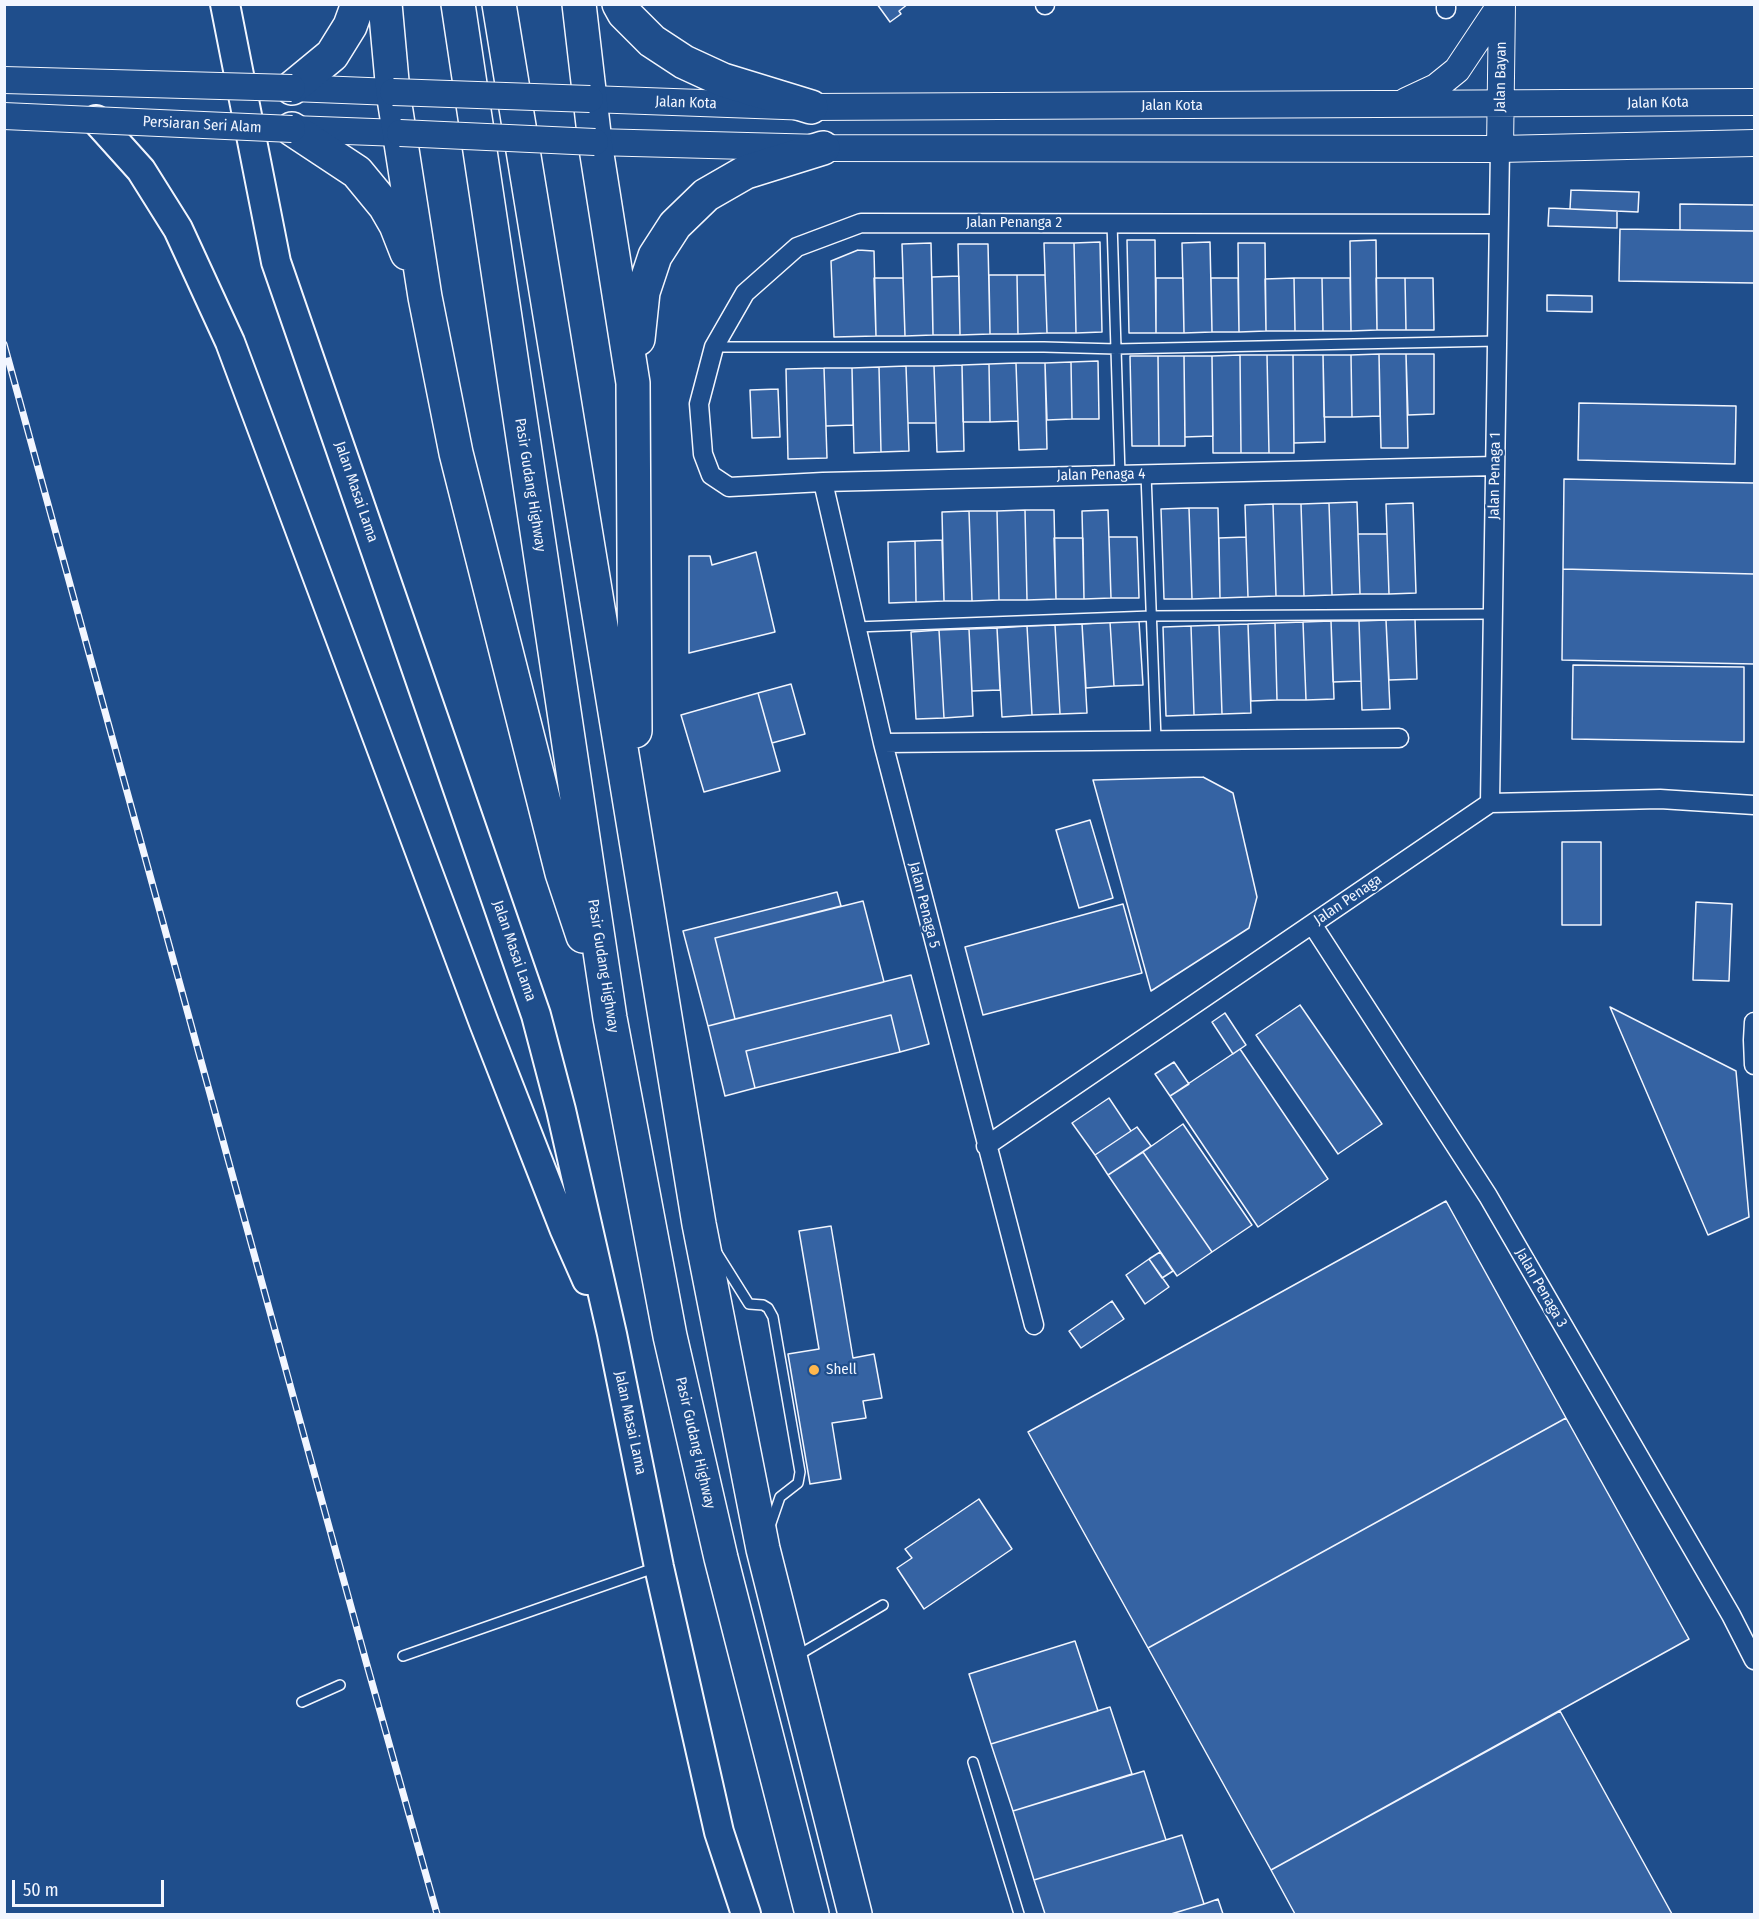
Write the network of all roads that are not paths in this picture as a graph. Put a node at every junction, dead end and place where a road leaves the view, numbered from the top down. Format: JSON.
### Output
{"nodes":[{"id":1,"x":225,"y":4,"type":"edge"},
{"id":2,"x":358,"y":4,"type":"edge"},
{"id":3,"x":385,"y":4,"type":"edge"},
{"id":4,"x":458,"y":4,"type":"edge"},
{"id":5,"x":499,"y":4,"type":"edge"},
{"id":6,"x":579,"y":4,"type":"edge"},
{"id":7,"x":619,"y":4,"type":"edge"},
{"id":8,"x":1502,"y":4,"type":"edge"},
{"id":9,"x":4,"y":80,"type":"edge"},
{"id":10,"x":292,"y":88,"type":"junction"},
{"id":11,"x":393,"y":92,"type":"junction"},
{"id":12,"x":590,"y":99,"type":"junction"},
{"id":13,"x":1755,"y":102,"type":"edge"},
{"id":14,"x":1397,"y":105,"type":"junction"},
{"id":15,"x":1500,"y":105,"type":"junction"},
{"id":16,"x":811,"y":107,"type":"junction"},
{"id":17,"x":4,"y":116,"type":"edge"},
{"id":18,"x":96,"y":120,"type":"junction"},
{"id":19,"x":292,"y":129,"type":"junction"},
{"id":20,"x":400,"y":134,"type":"junction"},
{"id":21,"x":596,"y":142,"type":"junction"},
{"id":22,"x":1755,"y":143,"type":"edge"},
{"id":23,"x":823,"y":148,"type":"junction"},
{"id":24,"x":1500,"y":149,"type":"junction"},
{"id":25,"x":1112,"y":223,"type":"junction"},
{"id":26,"x":1498,"y":224,"type":"junction"},
{"id":27,"x":425,"y":297,"type":"junction"},
{"id":28,"x":1497,"y":341,"type":"junction"},
{"id":29,"x":714,"y":347,"type":"junction"},
{"id":30,"x":1116,"y":349,"type":"junction"},
{"id":31,"x":633,"y":384,"type":"junction"},
{"id":32,"x":1495,"y":466,"type":"junction"},
{"id":33,"x":1146,"y":474,"type":"junction"},
{"id":34,"x":711,"y":475,"type":"joint"},
{"id":35,"x":1120,"y":475,"type":"junction"},
{"id":36,"x":823,"y":482,"type":"junction"},
{"id":37,"x":1493,"y":614,"type":"junction"},
{"id":38,"x":1151,"y":616,"type":"junction"},
{"id":39,"x":856,"y":627,"type":"junction"},
{"id":40,"x":1400,"y":738,"type":"dead end"},
{"id":41,"x":1156,"y":740,"type":"junction"},
{"id":42,"x":883,"y":743,"type":"junction"},
{"id":43,"x":1490,"y":803,"type":"junction"},
{"id":44,"x":1755,"y":806,"type":"edge"},
{"id":45,"x":642,"y":883,"type":"junction"},
{"id":46,"x":1312,"y":924,"type":"junction"},
{"id":47,"x":610,"y":1018,"type":"junction"},
{"id":48,"x":1755,"y":1022,"type":"edge"},
{"id":49,"x":1755,"y":1065,"type":"edge"},
{"id":50,"x":561,"y":1110,"type":"junction"},
{"id":51,"x":520,"y":1117,"type":"junction"},
{"id":52,"x":986,"y":1146,"type":"junction"},
{"id":53,"x":699,"y":1224,"type":"junction"},
{"id":54,"x":1034,"y":1325,"type":"dead end"},
{"id":55,"x":612,"y":1334,"type":"junction"},
{"id":56,"x":763,"y":1549,"type":"junction"},
{"id":57,"x":659,"y":1567,"type":"junction"},
{"id":58,"x":883,"y":1605,"type":"dead end"},
{"id":59,"x":403,"y":1656,"type":"dead end"},
{"id":60,"x":790,"y":1660,"type":"junction"},
{"id":61,"x":1755,"y":1660,"type":"edge"},
{"id":62,"x":340,"y":1685,"type":"dead end"},
{"id":63,"x":302,"y":1702,"type":"dead end"},
{"id":64,"x":973,"y":1762,"type":"dead end"},
{"id":65,"x":746,"y":1914,"type":"edge"},
{"id":66,"x":812,"y":1914,"type":"edge"},
{"id":67,"x":855,"y":1914,"type":"edge"},
{"id":68,"x":1019,"y":1914,"type":"edge"}],
"edges":[{"from":1,"to":50,"type":"main road","name":"Jalan Masai Lama"},
{"from":2,"to":10,"type":"highway"},
{"from":3,"to":11,"type":"highway"},
{"from":4,"to":47,"type":"highway","name":"Pasir Gudang Highway"},
{"from":5,"to":45,"type":"highway"},
{"from":6,"to":12,"type":"highway"},
{"from":7,"to":16,"type":"highway"},
{"from":8,"to":14,"type":"main road"},
{"from":8,"to":15,"type":"main road","name":"Jalan Bayan"},
{"from":9,"to":10,"type":"main road","bridge":true},
{"from":10,"to":11,"type":"main road"},
{"from":11,"to":12,"type":"main road","name":"Jalan Kota","bridge":true},
{"from":11,"to":20,"type":"highway"},
{"from":12,"to":16,"type":"main road","name":"Jalan Kota"},
{"from":12,"to":21,"type":"highway"},
{"from":13,"to":15,"type":"main road","name":"Jalan Kota"},
{"from":14,"to":15,"type":"main road","name":"Jalan Kota"},
{"from":14,"to":16,"type":"main road","name":"Jalan Kota"},
{"from":15,"to":24,"type":"main road","name":"Jalan Bayan"},
{"from":17,"to":18,"type":"main road","name":"Persiaran Seri Alam","bridge":true},
{"from":18,"to":19,"type":"main road","name":"Persiaran Seri Alam","bridge":true},
{"from":18,"to":51,"type":"main road"},
{"from":19,"to":20,"type":"main road","name":"Persiaran Seri Alam"},
{"from":19,"to":27,"type":"highway"},
{"from":20,"to":21,"type":"main road","name":"Persiaran Seri Alam","bridge":true},
{"from":20,"to":27,"type":"highway"},
{"from":21,"to":23,"type":"main road"},
{"from":21,"to":31,"type":"highway"},
{"from":22,"to":24,"type":"main road"},
{"from":23,"to":24,"type":"main road"},
{"from":23,"to":31,"type":"highway"},
{"from":24,"to":26,"type":"street","name":"Jalan Penaga 1"},
{"from":25,"to":26,"type":"street","name":"Jalan Penanga 2"},
{"from":25,"to":29,"type":"street","name":"Jalan Penanga 2"},
{"from":25,"to":30,"type":"lane"},
{"from":26,"to":28,"type":"street","name":"Jalan Penaga 1"},
{"from":27,"to":47,"type":"highway"},
{"from":28,"to":30,"type":"lane"},
{"from":28,"to":32,"type":"street","name":"Jalan Penaga 1"},
{"from":29,"to":30,"type":"lane"},
{"from":29,"to":34,"type":"street","name":"Jalan Penanga 2"},
{"from":30,"to":35,"type":"lane"},
{"from":31,"to":45,"type":"highway"},
{"from":32,"to":33,"type":"street","name":"Jalan Penaga 4"},
{"from":32,"to":37,"type":"street","name":"Jalan Penaga 1"},
{"from":33,"to":35,"type":"street","name":"Jalan Penaga 4"},
{"from":33,"to":38,"type":"lane"},
{"from":34,"to":36,"type":"street","name":"Jalan Penaga 4"},
{"from":35,"to":36,"type":"street","name":"Jalan Penaga 4"},
{"from":36,"to":39,"type":"street","name":"Jalan Penaga 5"},
{"from":37,"to":38,"type":"lane"},
{"from":37,"to":43,"type":"street","name":"Jalan Penaga 1"},
{"from":38,"to":39,"type":"lane"},
{"from":38,"to":41,"type":"lane"},
{"from":39,"to":42,"type":"street","name":"Jalan Penaga 5"},
{"from":40,"to":41,"type":"street"},
{"from":41,"to":42,"type":"street"},
{"from":42,"to":52,"type":"street","name":"Jalan Penaga 5"},
{"from":43,"to":44,"type":"street"},
{"from":43,"to":46,"type":"street","name":"Jalan Penaga"},
{"from":45,"to":53,"type":"highway"},
{"from":46,"to":52,"type":"street","name":"Jalan Penaga"},
{"from":46,"to":61,"type":"street","name":"Jalan Penaga 3"},
{"from":47,"to":66,"type":"highway","name":"Pasir Gudang Highway"},
{"from":48,"to":49,"type":"street"},
{"from":50,"to":51,"type":"main road"},
{"from":50,"to":55,"type":"main road","name":"Jalan Masai Lama"},
{"from":51,"to":55,"type":"main road"},
{"from":52,"to":54,"type":"street","name":"Jalan Penaga 5"},
{"from":53,"to":56,"type":"highway"},
{"from":53,"to":56,"type":"lane"},
{"from":55,"to":57,"type":"main road","name":"Jalan Masai Lama"},
{"from":56,"to":60,"type":"highway"},
{"from":57,"to":59,"type":"lane"},
{"from":57,"to":65,"type":"main road","name":"Jalan Masai Lama"},
{"from":58,"to":60,"type":"lane"},
{"from":60,"to":67,"type":"highway"},
{"from":62,"to":63,"type":"lane"},
{"from":64,"to":68,"type":"lane"}]}
